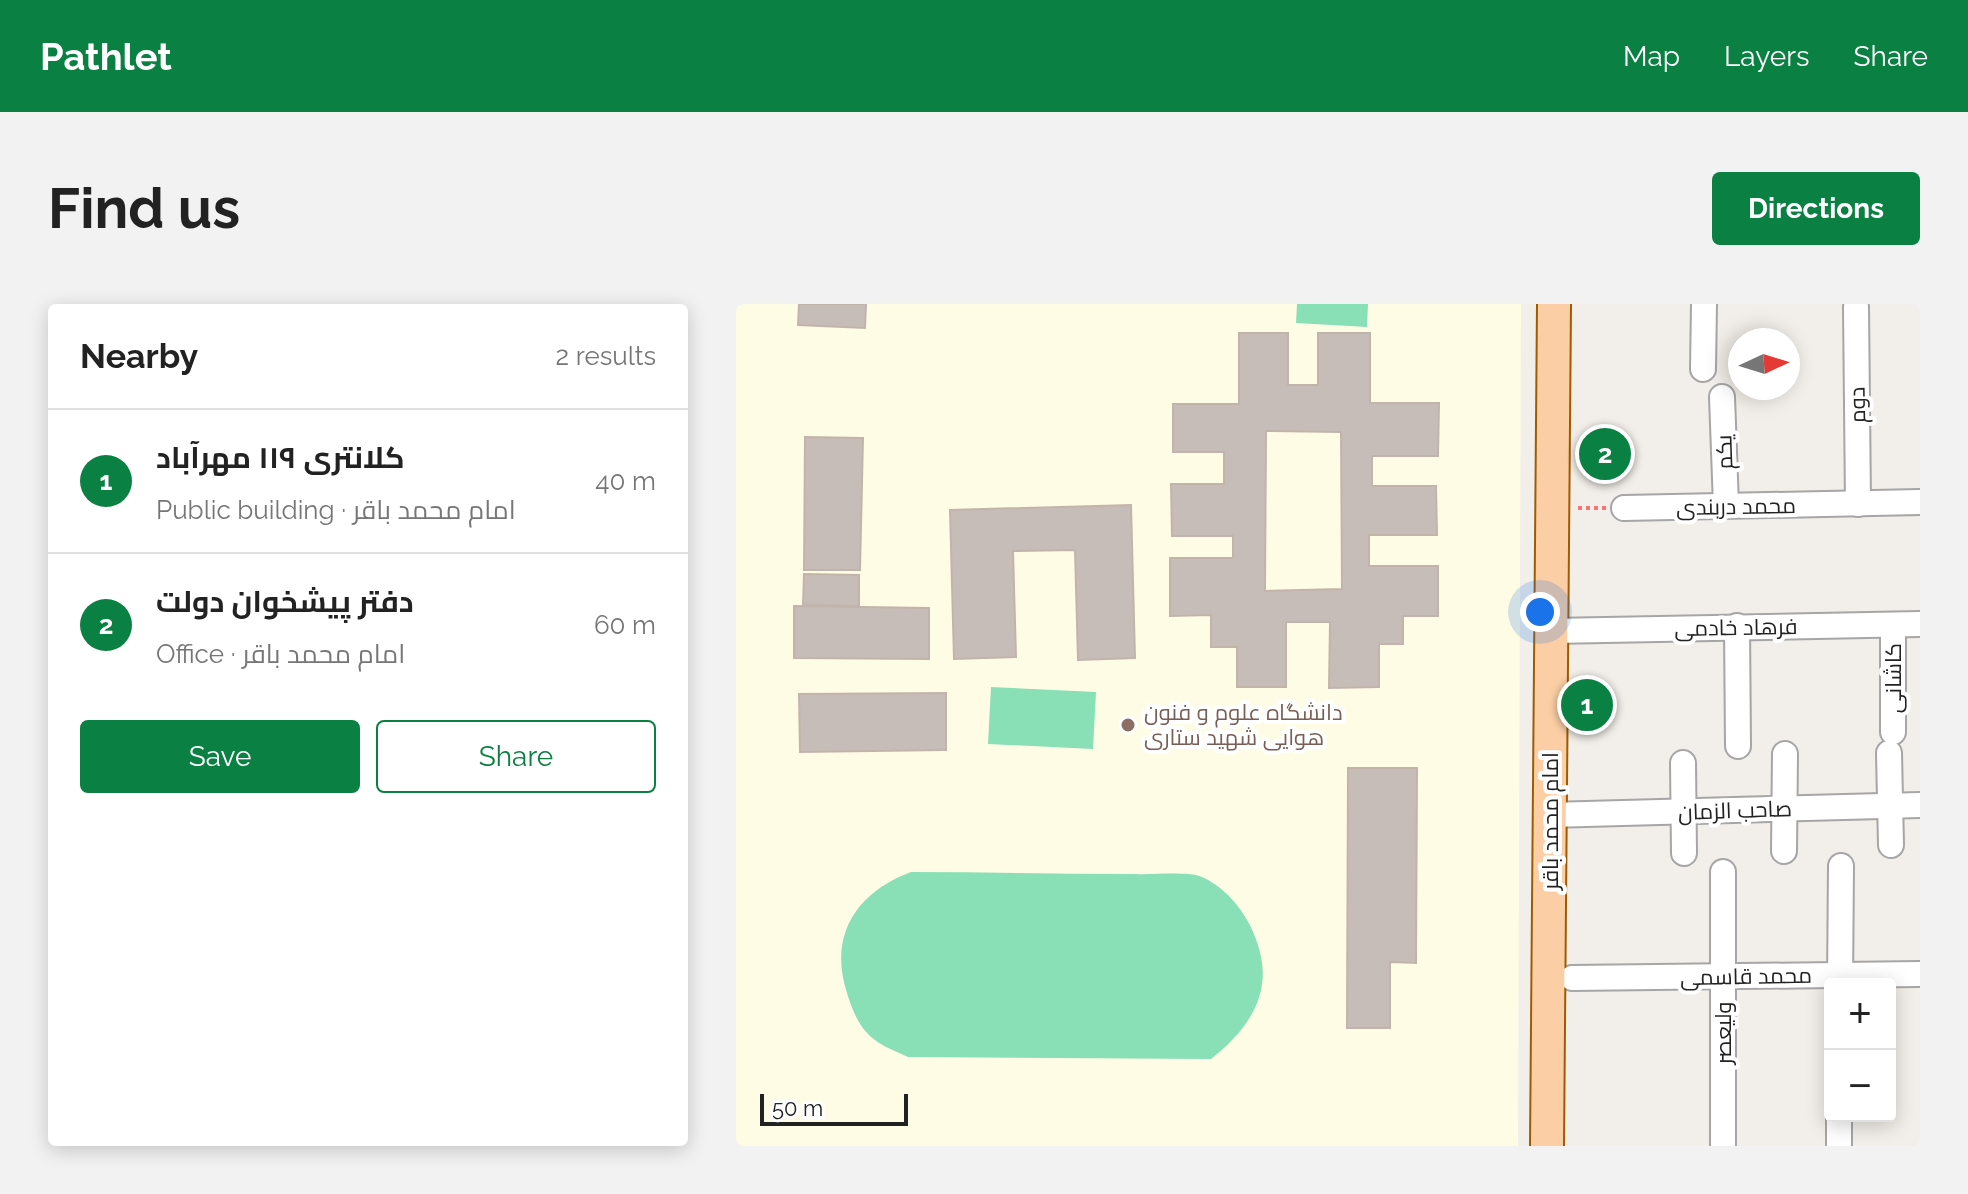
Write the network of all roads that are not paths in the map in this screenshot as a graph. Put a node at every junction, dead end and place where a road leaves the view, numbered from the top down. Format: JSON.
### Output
{"nodes":[{"id":1,"x":1554,"y":304,"type":"edge"},
{"id":2,"x":1704,"y":304,"type":"edge"},
{"id":3,"x":1856,"y":307,"type":"dead end"},
{"id":4,"x":1703,"y":369,"type":"dead end"},
{"id":5,"x":1722,"y":397,"type":"dead end"},
{"id":6,"x":1920,"y":502,"type":"edge"},
{"id":7,"x":1858,"y":504,"type":"junction"},
{"id":8,"x":1726,"y":506,"type":"junction"},
{"id":9,"x":1624,"y":508,"type":"road end"},
{"id":10,"x":1920,"y":624,"type":"edge"},
{"id":11,"x":1893,"y":625,"type":"junction"},
{"id":12,"x":1737,"y":626,"type":"junction"},
{"id":13,"x":1551,"y":631,"type":"junction"},
{"id":14,"x":1738,"y":746,"type":"dead end"},
{"id":15,"x":1785,"y":754,"type":"dead end"},
{"id":16,"x":1683,"y":763,"type":"dead end"},
{"id":17,"x":1920,"y":805,"type":"edge"},
{"id":18,"x":1891,"y":806,"type":"junction"},
{"id":19,"x":1784,"y":808,"type":"junction"},
{"id":20,"x":1682,"y":811,"type":"junction"},
{"id":21,"x":1549,"y":815,"type":"junction"},
{"id":22,"x":1891,"y":845,"type":"dead end"},
{"id":23,"x":1784,"y":851,"type":"dead end"},
{"id":24,"x":1684,"y":853,"type":"dead end"},
{"id":25,"x":1841,"y":866,"type":"dead end"},
{"id":26,"x":1723,"y":872,"type":"dead end"},
{"id":27,"x":1920,"y":974,"type":"edge"},
{"id":28,"x":1723,"y":976,"type":"junction"},
{"id":29,"x":1572,"y":978,"type":"dead end"},
{"id":30,"x":1840,"y":978,"type":"edge"},
{"id":31,"x":1856,"y":978,"type":"edge"},
{"id":32,"x":1824,"y":979,"type":"edge"},
{"id":33,"x":1839,"y":1122,"type":"edge"},
{"id":34,"x":1547,"y":1146,"type":"edge"},
{"id":35,"x":1723,"y":1146,"type":"edge"},
{"id":36,"x":1839,"y":1146,"type":"edge"}],
"edges":[{"from":1,"to":13,"type":"main road","name":"امام محمد باقر"},
{"from":2,"to":4,"type":"street"},
{"from":3,"to":7,"type":"street","name":"دوم"},
{"from":5,"to":8,"type":"street","name":"یکم"},
{"from":6,"to":7,"type":"street","name":"محمد دربندی"},
{"from":7,"to":8,"type":"street","name":"محمد دربندی"},
{"from":8,"to":9,"type":"street","name":"محمد دربندی"},
{"from":10,"to":11,"type":"street","name":"فرهاد خادمی"},
{"from":11,"to":12,"type":"street","name":"فرهاد خادمی"},
{"from":11,"to":18,"type":"street","name":"کاشانی"},
{"from":12,"to":13,"type":"street","name":"فرهاد خادمی"},
{"from":12,"to":14,"type":"street"},
{"from":13,"to":21,"type":"main road","name":"امام محمد باقر"},
{"from":15,"to":19,"type":"street"},
{"from":16,"to":20,"type":"street"},
{"from":17,"to":18,"type":"street","name":"صاحب الزمان"},
{"from":18,"to":19,"type":"street","name":"صاحب الزمان"},
{"from":18,"to":22,"type":"street"},
{"from":19,"to":20,"type":"street","name":"صاحب الزمان"},
{"from":19,"to":23,"type":"street"},
{"from":20,"to":21,"type":"street","name":"صاحب الزمان"},
{"from":20,"to":24,"type":"street"},
{"from":21,"to":34,"type":"main road","name":"امام محمد باقر"},
{"from":25,"to":30,"type":"street"},
{"from":26,"to":28,"type":"street","name":"ولیعصر"},
{"from":27,"to":31,"type":"street","name":"محمد قاسمی"},
{"from":28,"to":29,"type":"street","name":"محمد قاسمی"},
{"from":28,"to":32,"type":"street","name":"محمد قاسمی"},
{"from":28,"to":35,"type":"street","name":"ولیعصر"},
{"from":33,"to":36,"type":"street"}]}
